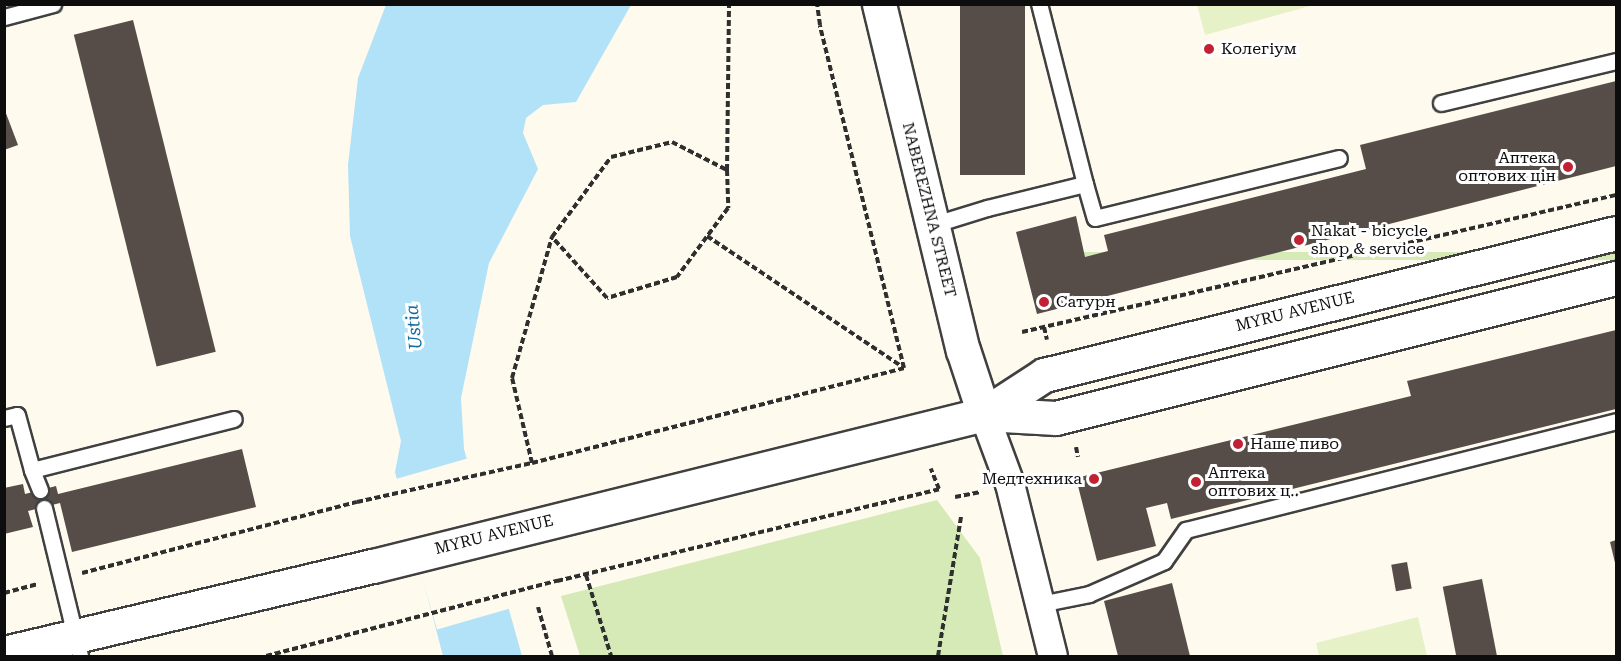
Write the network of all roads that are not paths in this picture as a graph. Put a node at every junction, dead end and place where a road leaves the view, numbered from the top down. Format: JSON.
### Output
{"nodes":[{"id":1,"x":53,"y":4,"type":"edge"},
{"id":2,"x":879,"y":4,"type":"edge"},
{"id":3,"x":1039,"y":4,"type":"edge"},
{"id":4,"x":4,"y":17,"type":"edge"},
{"id":5,"x":1617,"y":61,"type":"edge"},
{"id":6,"x":1441,"y":103,"type":"dead end"},
{"id":7,"x":1339,"y":158,"type":"dead end"},
{"id":8,"x":1085,"y":184,"type":"junction"},
{"id":9,"x":933,"y":225,"type":"junction"},
{"id":10,"x":1617,"y":232,"type":"edge"},
{"id":11,"x":1617,"y":278,"type":"edge"},
{"id":12,"x":984,"y":414,"type":"junction"},
{"id":13,"x":4,"y":418,"type":"edge"},
{"id":14,"x":234,"y":419,"type":"dead end"},
{"id":15,"x":1617,"y":421,"type":"edge"},
{"id":16,"x":32,"y":470,"type":"junction"},
{"id":17,"x":40,"y":490,"type":"dead end"},
{"id":18,"x":44,"y":508,"type":"dead end"},
{"id":19,"x":1040,"y":604,"type":"junction"},
{"id":20,"x":77,"y":647,"type":"edge"},
{"id":21,"x":4,"y":654,"type":"edge"},
{"id":22,"x":1053,"y":657,"type":"edge"}],
"edges":[{"from":1,"to":4,"type":"lane"},
{"from":2,"to":9,"type":"street","name":"NABEREZHNA STREET"},
{"from":3,"to":8,"type":"lane"},
{"from":5,"to":6,"type":"lane"},
{"from":7,"to":8,"type":"lane"},
{"from":8,"to":9,"type":"lane"},
{"from":9,"to":12,"type":"street","name":"NABEREZHNA STREET"},
{"from":10,"to":12,"type":"street","name":"MYRU AVENUE"},
{"from":11,"to":12,"type":"street","name":"MYRU AVENUE"},
{"from":12,"to":19,"type":"street"},
{"from":12,"to":20,"type":"street","name":"MYRU AVENUE"},
{"from":13,"to":16,"type":"lane"},
{"from":14,"to":16,"type":"lane"},
{"from":15,"to":19,"type":"lane"},
{"from":16,"to":17,"type":"lane"},
{"from":18,"to":20,"type":"lane"},
{"from":19,"to":22,"type":"street"},
{"from":20,"to":21,"type":"street","name":"MYRU AVENUE"}]}
